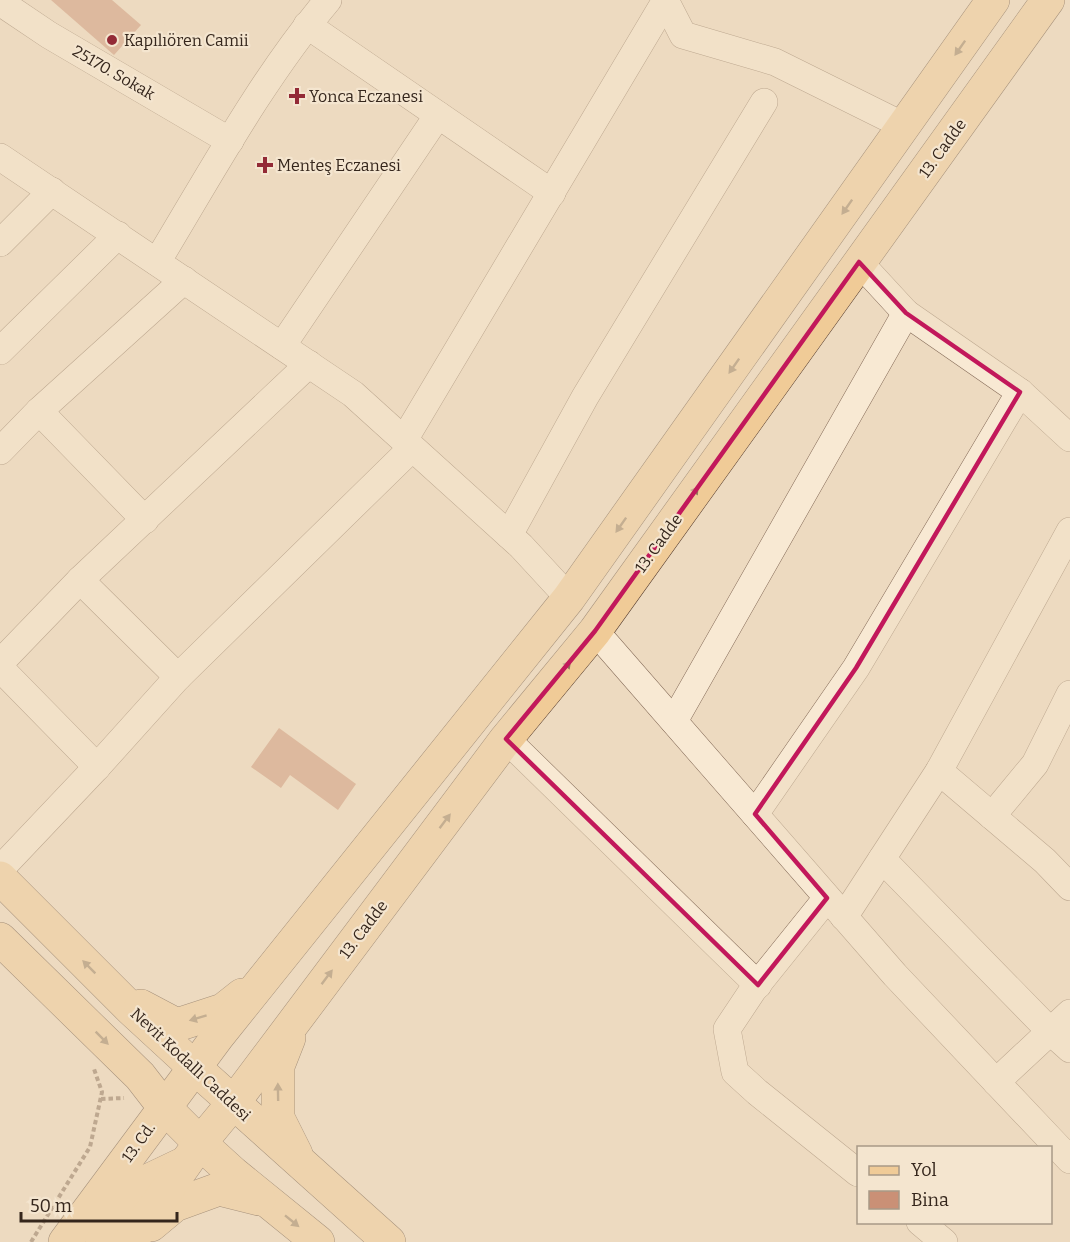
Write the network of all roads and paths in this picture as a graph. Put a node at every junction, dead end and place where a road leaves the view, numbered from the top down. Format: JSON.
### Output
{"nodes":[{"id":1,"x":328,"y":0,"type":"edge"},
{"id":2,"x":666,"y":0,"type":"edge"},
{"id":3,"x":1048,"y":0,"type":"edge"},
{"id":4,"x":990,"y":1,"type":"edge"},
{"id":5,"x":0,"y":2,"type":"edge"},
{"id":6,"x":307,"y":25,"type":"junction"},
{"id":7,"x":764,"y":102,"type":"dead end"},
{"id":8,"x":438,"y":115,"type":"junction"},
{"id":9,"x":904,"y":126,"type":"junction"},
{"id":10,"x":230,"y":141,"type":"junction"},
{"id":11,"x":0,"y":157,"type":"edge"},
{"id":12,"x":52,"y":191,"type":"junction"},
{"id":13,"x":552,"y":193,"type":"junction"},
{"id":14,"x":118,"y":235,"type":"junction"},
{"id":15,"x":0,"y":243,"type":"edge"},
{"id":16,"x":157,"y":262,"type":"junction"},
{"id":17,"x":860,"y":262,"type":"junction"},
{"id":18,"x":184,"y":280,"type":"junction"},
{"id":19,"x":906,"y":313,"type":"junction"},
{"id":20,"x":282,"y":346,"type":"junction"},
{"id":21,"x":0,"y":351,"type":"edge"},
{"id":22,"x":309,"y":364,"type":"junction"},
{"id":23,"x":1020,"y":392,"type":"junction"},
{"id":24,"x":39,"y":411,"type":"junction"},
{"id":25,"x":1070,"y":438,"type":"edge"},
{"id":26,"x":408,"y":444,"type":"junction"},
{"id":27,"x":0,"y":452,"type":"edge"},
{"id":28,"x":145,"y":520,"type":"junction"},
{"id":29,"x":1070,"y":531,"type":"edge"},
{"id":30,"x":509,"y":535,"type":"junction"},
{"id":31,"x":80,"y":580,"type":"junction"},
{"id":32,"x":569,"y":598,"type":"junction"},
{"id":33,"x":595,"y":631,"type":"junction"},
{"id":34,"x":0,"y":666,"type":"edge"},
{"id":35,"x":178,"y":677,"type":"junction"},
{"id":36,"x":1070,"y":694,"type":"edge"},
{"id":37,"x":674,"y":721,"type":"junction"},
{"id":38,"x":506,"y":739,"type":"junction"},
{"id":39,"x":97,"y":767,"type":"junction"},
{"id":40,"x":939,"y":771,"type":"junction"},
{"id":41,"x":755,"y":814,"type":"junction"},
{"id":42,"x":992,"y":816,"type":"junction"},
{"id":43,"x":882,"y":859,"type":"junction"},
{"id":44,"x":0,"y":872,"type":"edge"},
{"id":45,"x":0,"y":878,"type":"edge"},
{"id":46,"x":1070,"y":887,"type":"edge"},
{"id":47,"x":836,"y":907,"type":"junction"},
{"id":48,"x":307,"y":925,"type":"junction"},
{"id":49,"x":0,"y":939,"type":"edge"},
{"id":50,"x":265,"y":977,"type":"junction"},
{"id":51,"x":758,"y":985,"type":"junction"},
{"id":52,"x":117,"y":994,"type":"junction"},
{"id":53,"x":1070,"y":1013,"type":"edge"},
{"id":54,"x":299,"y":1014,"type":"junction"},
{"id":55,"x":1061,"y":1040,"type":"edge"},
{"id":56,"x":203,"y":1055,"type":"junction"},
{"id":57,"x":93,"y":1066,"type":"dead end"},
{"id":58,"x":996,"y":1082,"type":"junction"},
{"id":59,"x":130,"y":1098,"type":"dead end"},
{"id":60,"x":101,"y":1100,"type":"junction"},
{"id":61,"x":234,"y":1102,"type":"junction"},
{"id":62,"x":164,"y":1107,"type":"junction"},
{"id":63,"x":260,"y":1127,"type":"junction"},
{"id":64,"x":194,"y":1153,"type":"junction"},
{"id":65,"x":1070,"y":1160,"type":"edge"},
{"id":66,"x":303,"y":1166,"type":"junction"},
{"id":67,"x":857,"y":1172,"type":"edge"},
{"id":68,"x":267,"y":1201,"type":"junction"},
{"id":69,"x":922,"y":1224,"type":"edge"},
{"id":70,"x":378,"y":1233,"type":"edge"},
{"id":71,"x":31,"y":1242,"type":"edge"},
{"id":72,"x":65,"y":1242,"type":"edge"},
{"id":73,"x":102,"y":1242,"type":"edge"},
{"id":74,"x":130,"y":1242,"type":"edge"},
{"id":75,"x":318,"y":1242,"type":"edge"},
{"id":76,"x":944,"y":1242,"type":"edge"}],
"edges":[{"from":1,"to":6,"type":"street"},
{"from":2,"to":9,"type":"street"},
{"from":2,"to":13,"type":"street"},
{"from":3,"to":17,"type":"main road","name":"13. Cadde"},
{"from":4,"to":9,"type":"main road","one_way":true},
{"from":5,"to":10,"type":"street","name":"25170. Sokak"},
{"from":6,"to":8,"type":"street"},
{"from":6,"to":10,"type":"street"},
{"from":7,"to":30,"type":"street"},
{"from":8,"to":13,"type":"street"},
{"from":8,"to":20,"type":"street"},
{"from":9,"to":32,"type":"main road","one_way":true},
{"from":10,"to":16,"type":"street"},
{"from":11,"to":12,"type":"street"},
{"from":12,"to":14,"type":"street"},
{"from":12,"to":15,"type":"street"},
{"from":13,"to":26,"type":"street"},
{"from":14,"to":16,"type":"street"},
{"from":14,"to":21,"type":"street"},
{"from":16,"to":18,"type":"street"},
{"from":17,"to":19,"type":"street"},
{"from":33,"to":17,"type":"main road","name":"13. Cadde","one_way":true},
{"from":18,"to":20,"type":"street"},
{"from":18,"to":24,"type":"street"},
{"from":19,"to":23,"type":"street"},
{"from":19,"to":37,"type":"street"},
{"from":20,"to":22,"type":"street"},
{"from":22,"to":26,"type":"street"},
{"from":22,"to":28,"type":"street"},
{"from":23,"to":25,"type":"street"},
{"from":23,"to":41,"type":"street"},
{"from":24,"to":27,"type":"street"},
{"from":24,"to":28,"type":"street"},
{"from":26,"to":30,"type":"street"},
{"from":26,"to":35,"type":"street"},
{"from":28,"to":31,"type":"street"},
{"from":29,"to":40,"type":"street"},
{"from":30,"to":32,"type":"street"},
{"from":31,"to":34,"type":"street"},
{"from":31,"to":35,"type":"street"},
{"from":32,"to":48,"type":"main road"},
{"from":33,"to":37,"type":"street"},
{"from":38,"to":33,"type":"main road","name":"13. Cadde","one_way":true},
{"from":34,"to":39,"type":"street"},
{"from":35,"to":39,"type":"street"},
{"from":36,"to":42,"type":"street"},
{"from":37,"to":41,"type":"street"},
{"from":38,"to":51,"type":"street"},
{"from":54,"to":38,"type":"main road","name":"13. Cadde","one_way":true},
{"from":39,"to":44,"type":"street"},
{"from":40,"to":42,"type":"street"},
{"from":40,"to":43,"type":"street"},
{"from":41,"to":47,"type":"street"},
{"from":42,"to":46,"type":"street"},
{"from":43,"to":47,"type":"street"},
{"from":43,"to":55,"type":"street"},
{"from":52,"to":45,"type":"main road","name":"Nevit Kodallı Caddesi","one_way":true},
{"from":47,"to":51,"type":"street"},
{"from":47,"to":58,"type":"street"},
{"from":48,"to":50,"type":"main road"},
{"from":48,"to":56,"type":"main road"},
{"from":49,"to":62,"type":"main road","one_way":true},
{"from":50,"to":52,"type":"main road","one_way":true},
{"from":50,"to":56,"type":"main road"},
{"from":51,"to":67,"type":"street"},
{"from":52,"to":56,"type":"main road","name":"Nevit Kodallı Caddesi"},
{"from":53,"to":55,"type":"street"},
{"from":54,"to":61,"type":"main road","name":"13. Cadde"},
{"from":66,"to":54,"type":"main road","one_way":true},
{"from":55,"to":58,"type":"street"},
{"from":56,"to":61,"type":"main road","name":"Nevit Kodallı Caddesi"},
{"from":56,"to":62,"type":"main road","name":"13. Cd."},
{"from":57,"to":60,"type":"path"},
{"from":58,"to":65,"type":"street"},
{"from":59,"to":60,"type":"path"},
{"from":60,"to":71,"type":"path"},
{"from":61,"to":63,"type":"main road","name":"Nevit Kodallı Caddesi"},
{"from":61,"to":64,"type":"main road"},
{"from":62,"to":64,"type":"main road"},
{"from":62,"to":72,"type":"main road","name":"13. Cd."},
{"from":63,"to":66,"type":"main road","name":"Nevit Kodallı Caddesi"},
{"from":63,"to":70,"type":"main road"},
{"from":64,"to":68,"type":"main road"},
{"from":64,"to":73,"type":"main road"},
{"from":64,"to":74,"type":"main road"},
{"from":66,"to":70,"type":"main road","name":"Nevit Kodallı Caddesi"},
{"from":68,"to":74,"type":"main road"},
{"from":68,"to":75,"type":"main road","one_way":true},
{"from":69,"to":76,"type":"street"}]}
